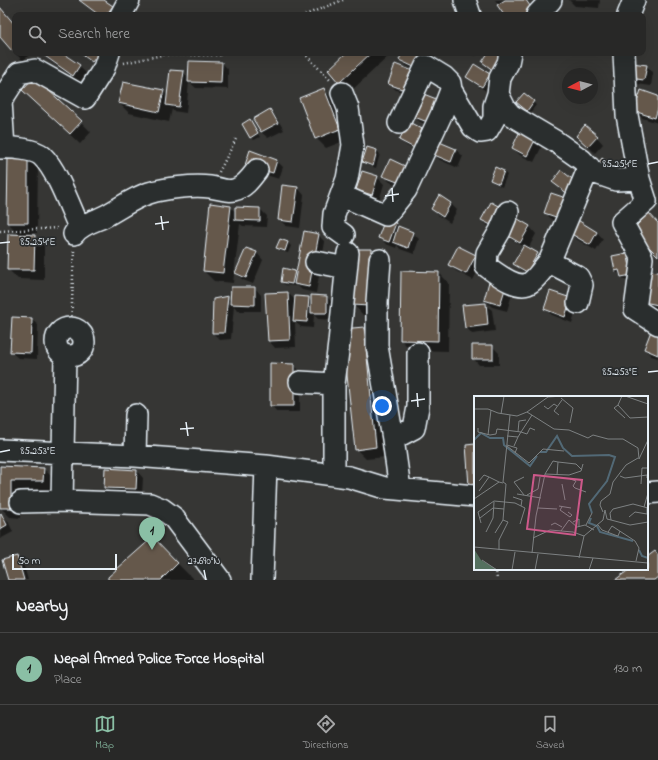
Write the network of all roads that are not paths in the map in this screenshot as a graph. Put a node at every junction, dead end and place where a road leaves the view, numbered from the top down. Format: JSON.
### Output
{"nodes":[{"id":1,"x":129,"y":0,"type":"edge"},
{"id":2,"x":465,"y":0,"type":"edge"},
{"id":3,"x":551,"y":0,"type":"edge"},
{"id":4,"x":634,"y":0,"type":"edge"},
{"id":5,"x":123,"y":12,"type":"edge"},
{"id":6,"x":469,"y":12,"type":"edge"},
{"id":7,"x":540,"y":12,"type":"edge"},
{"id":8,"x":629,"y":12,"type":"edge"},
{"id":9,"x":509,"y":56,"type":"edge"},
{"id":10,"x":624,"y":56,"type":"edge"},
{"id":11,"x":106,"y":61,"type":"edge"},
{"id":12,"x":451,"y":90,"type":"junction"},
{"id":13,"x":342,"y":93,"type":"road end"},
{"id":14,"x":498,"y":94,"type":"junction"},
{"id":15,"x":399,"y":123,"type":"dead end"},
{"id":16,"x":2,"y":148,"type":"edge"},
{"id":17,"x":589,"y":167,"type":"junction"},
{"id":18,"x":257,"y":170,"type":"dead end"},
{"id":19,"x":639,"y":179,"type":"junction"},
{"id":20,"x":341,"y":195,"type":"junction"},
{"id":21,"x":508,"y":212,"type":"dead end"},
{"id":22,"x":346,"y":252,"type":"junction"},
{"id":23,"x":380,"y":260,"type":"dead end"},
{"id":24,"x":550,"y":260,"type":"junction"},
{"id":25,"x":316,"y":262,"type":"dead end"},
{"id":26,"x":578,"y":303,"type":"dead end"},
{"id":27,"x":658,"y":324,"type":"edge"},
{"id":28,"x":71,"y":328,"type":"road end"},
{"id":29,"x":418,"y":353,"type":"dead end"},
{"id":30,"x":300,"y":382,"type":"dead end"},
{"id":31,"x":334,"y":384,"type":"junction"},
{"id":32,"x":136,"y":415,"type":"dead end"},
{"id":33,"x":393,"y":439,"type":"junction"},
{"id":34,"x":0,"y":450,"type":"edge"},
{"id":35,"x":62,"y":454,"type":"junction"},
{"id":36,"x":135,"y":456,"type":"junction"},
{"id":37,"x":266,"y":466,"type":"junction"},
{"id":38,"x":334,"y":475,"type":"junction"},
{"id":39,"x":400,"y":489,"type":"junction"},
{"id":40,"x":658,"y":492,"type":"edge"},
{"id":41,"x":648,"y":493,"type":"edge"},
{"id":42,"x":474,"y":496,"type":"edge"},
{"id":43,"x":62,"y":501,"type":"junction"},
{"id":44,"x":21,"y":502,"type":"dead end"},
{"id":45,"x":220,"y":580,"type":"edge"},
{"id":46,"x":262,"y":580,"type":"edge"}],
"edges":[{"from":1,"to":5,"type":"street"},
{"from":2,"to":6,"type":"street"},
{"from":3,"to":7,"type":"street"},
{"from":4,"to":8,"type":"street"},
{"from":9,"to":14,"type":"street"},
{"from":10,"to":19,"type":"street"},
{"from":11,"to":16,"type":"street"},
{"from":12,"to":14,"type":"street"},
{"from":12,"to":15,"type":"street"},
{"from":12,"to":20,"type":"street"},
{"from":13,"to":20,"type":"street"},
{"from":14,"to":17,"type":"street"},
{"from":16,"to":18,"type":"street"},
{"from":17,"to":19,"type":"street"},
{"from":17,"to":24,"type":"street"},
{"from":19,"to":27,"type":"street"},
{"from":20,"to":22,"type":"street"},
{"from":21,"to":24,"type":"street"},
{"from":22,"to":25,"type":"street"},
{"from":22,"to":31,"type":"street"},
{"from":23,"to":33,"type":"street"},
{"from":24,"to":26,"type":"street"},
{"from":28,"to":35,"type":"street"},
{"from":29,"to":33,"type":"street"},
{"from":30,"to":31,"type":"street"},
{"from":31,"to":38,"type":"street"},
{"from":32,"to":36,"type":"street"},
{"from":33,"to":39,"type":"street"},
{"from":34,"to":35,"type":"street"},
{"from":35,"to":36,"type":"street"},
{"from":35,"to":43,"type":"street"},
{"from":36,"to":37,"type":"street"},
{"from":37,"to":38,"type":"street"},
{"from":37,"to":46,"type":"street"},
{"from":38,"to":39,"type":"street"},
{"from":39,"to":42,"type":"street"},
{"from":40,"to":41,"type":"street"},
{"from":43,"to":44,"type":"street"},
{"from":43,"to":45,"type":"street"}]}
